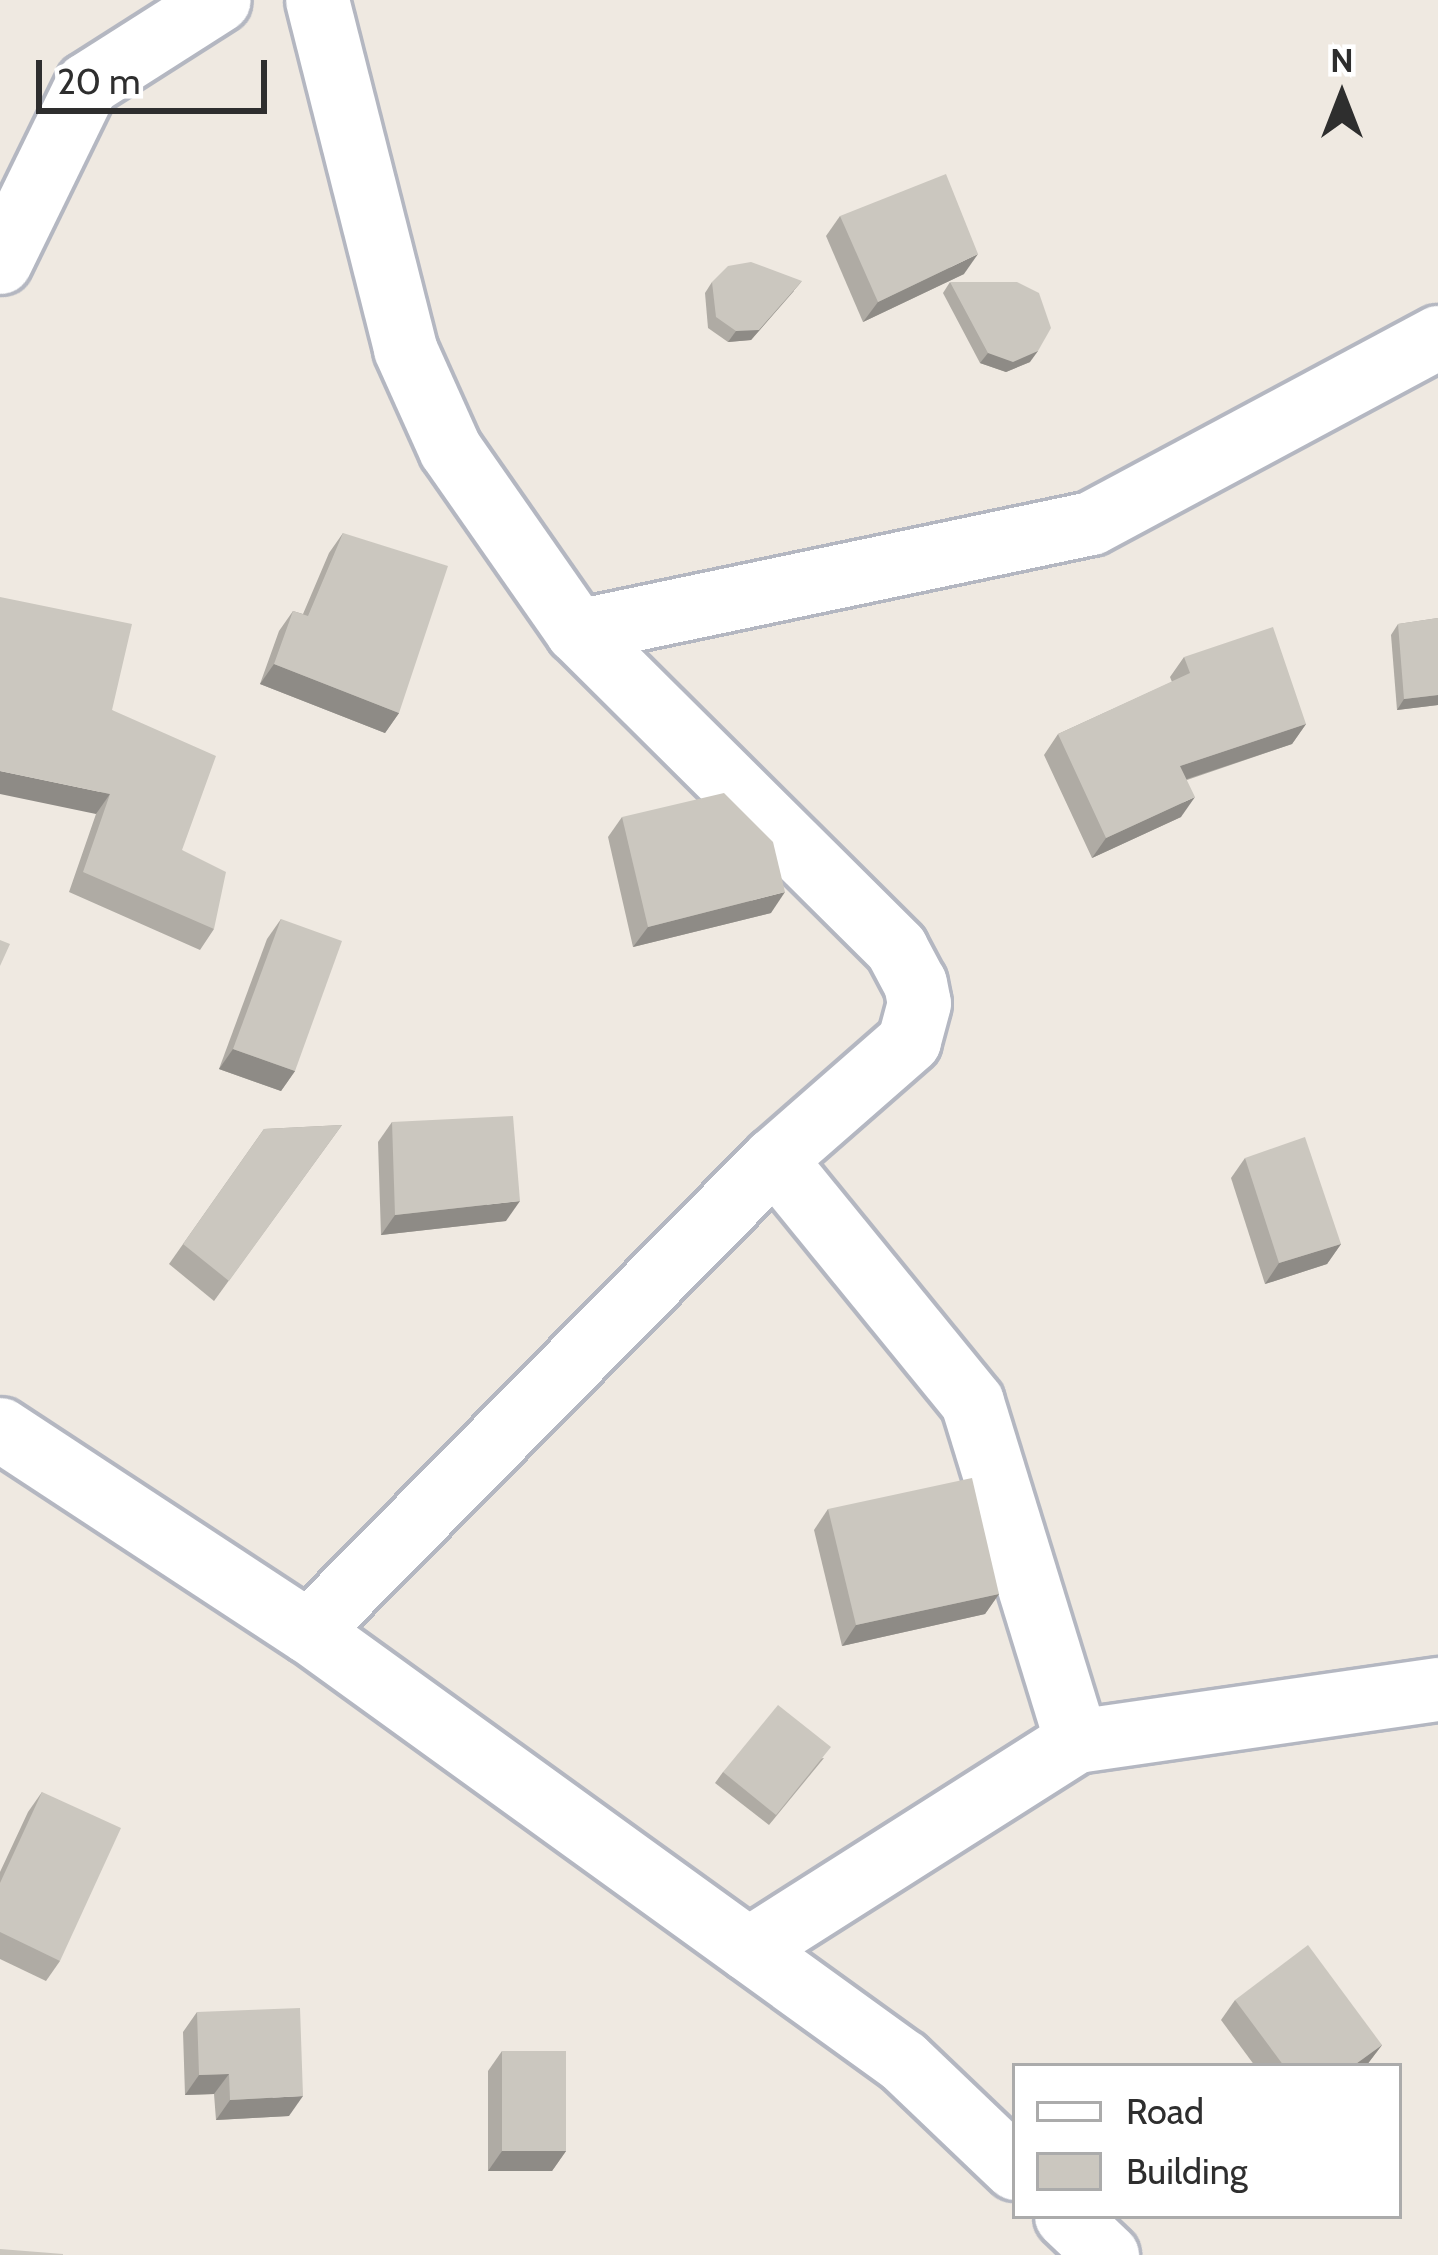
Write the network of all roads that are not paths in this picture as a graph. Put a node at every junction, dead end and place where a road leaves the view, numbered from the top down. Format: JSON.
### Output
{"nodes":[{"id":1,"x":219,"y":0,"type":"edge"},
{"id":2,"x":317,"y":0,"type":"edge"},
{"id":3,"x":0,"y":262,"type":"edge"},
{"id":4,"x":1438,"y":337,"type":"edge"},
{"id":5,"x":578,"y":631,"type":"junction"},
{"id":6,"x":774,"y":1159,"type":"junction"},
{"id":7,"x":0,"y":1429,"type":"edge"},
{"id":8,"x":308,"y":1631,"type":"junction"},
{"id":9,"x":1438,"y":1689,"type":"edge"},
{"id":10,"x":1076,"y":1741,"type":"junction"},
{"id":11,"x":748,"y":1949,"type":"junction"},
{"id":12,"x":1012,"y":2165,"type":"edge"},
{"id":13,"x":1069,"y":2219,"type":"edge"},
{"id":14,"x":1107,"y":2255,"type":"edge"}],
"edges":[{"from":1,"to":3,"type":"street"},
{"from":2,"to":5,"type":"street"},
{"from":4,"to":5,"type":"street"},
{"from":5,"to":6,"type":"street"},
{"from":6,"to":8,"type":"street"},
{"from":6,"to":10,"type":"street"},
{"from":7,"to":8,"type":"street"},
{"from":8,"to":11,"type":"street"},
{"from":9,"to":10,"type":"street"},
{"from":10,"to":11,"type":"street"},
{"from":11,"to":12,"type":"street"},
{"from":13,"to":14,"type":"street"}]}
